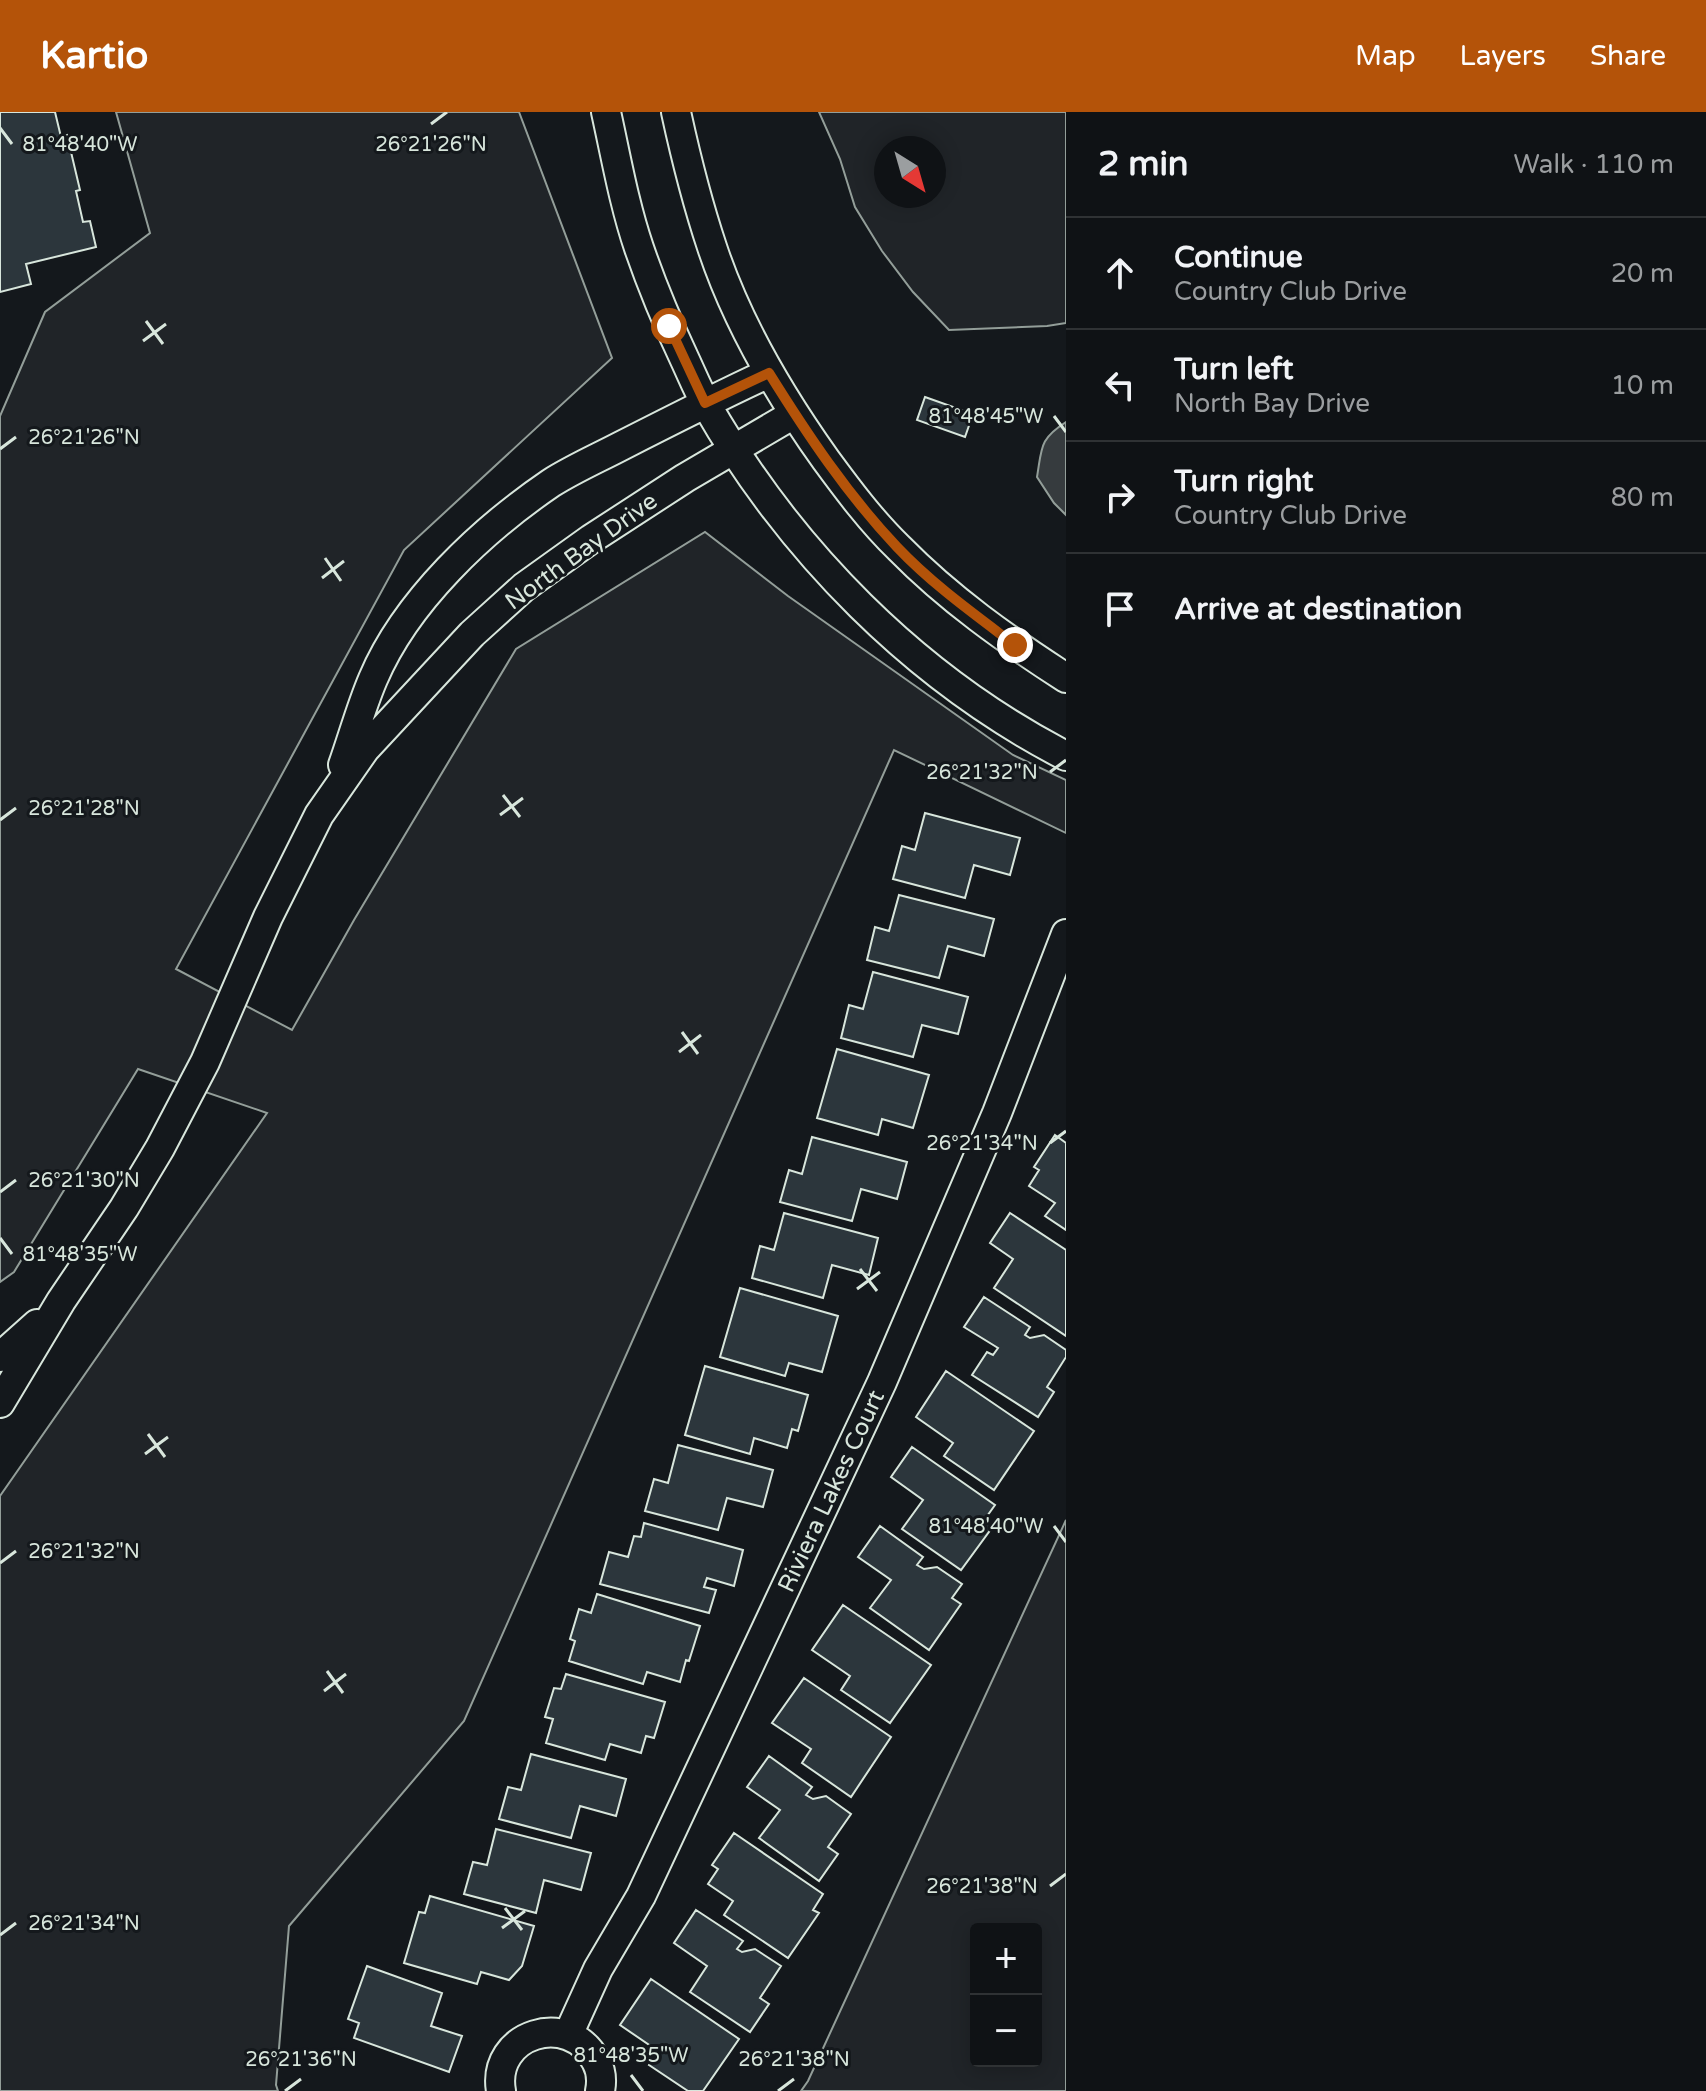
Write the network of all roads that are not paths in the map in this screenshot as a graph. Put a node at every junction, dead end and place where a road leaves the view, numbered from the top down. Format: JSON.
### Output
{"nodes":[{"id":1,"x":606,"y":112,"type":"edge"},
{"id":2,"x":676,"y":112,"type":"edge"},
{"id":3,"x":769,"y":373,"type":"junction"},
{"id":4,"x":705,"y":403,"type":"junction"},
{"id":5,"x":794,"y":414,"type":"junction"},
{"id":6,"x":735,"y":450,"type":"junction"},
{"id":7,"x":1066,"y":678,"type":"edge"},
{"id":8,"x":1066,"y":756,"type":"edge"},
{"id":9,"x":333,"y":796,"type":"junction"},
{"id":10,"x":1066,"y":934,"type":"edge"},
{"id":11,"x":61,"y":1301,"type":"junction"},
{"id":12,"x":0,"y":1357,"type":"edge"},
{"id":13,"x":0,"y":1403,"type":"edge"},
{"id":14,"x":568,"y":2035,"type":"junction"},
{"id":15,"x":501,"y":2091,"type":"edge"},
{"id":16,"x":600,"y":2091,"type":"edge"}],
"edges":[{"from":1,"to":4,"type":"street"},
{"from":2,"to":3,"type":"street"},
{"from":3,"to":4,"type":"street","name":"North Bay Drive"},
{"from":3,"to":5,"type":"street"},
{"from":4,"to":6,"type":"street"},
{"from":4,"to":9,"type":"street","name":"North Bay Drive"},
{"from":5,"to":6,"type":"street","name":"North Bay Drive"},
{"from":5,"to":7,"type":"street"},
{"from":6,"to":8,"type":"street"},
{"from":6,"to":9,"type":"street","name":"North Bay Drive"},
{"from":9,"to":11,"type":"street","name":"North Bay Drive"},
{"from":10,"to":14,"type":"street","name":"Riviera Lakes Court"},
{"from":11,"to":12,"type":"street","name":"North Bay Drive"},
{"from":11,"to":13,"type":"street","name":"North Bay Drive"},
{"from":14,"to":15,"type":"street"},
{"from":14,"to":16,"type":"street"}]}
